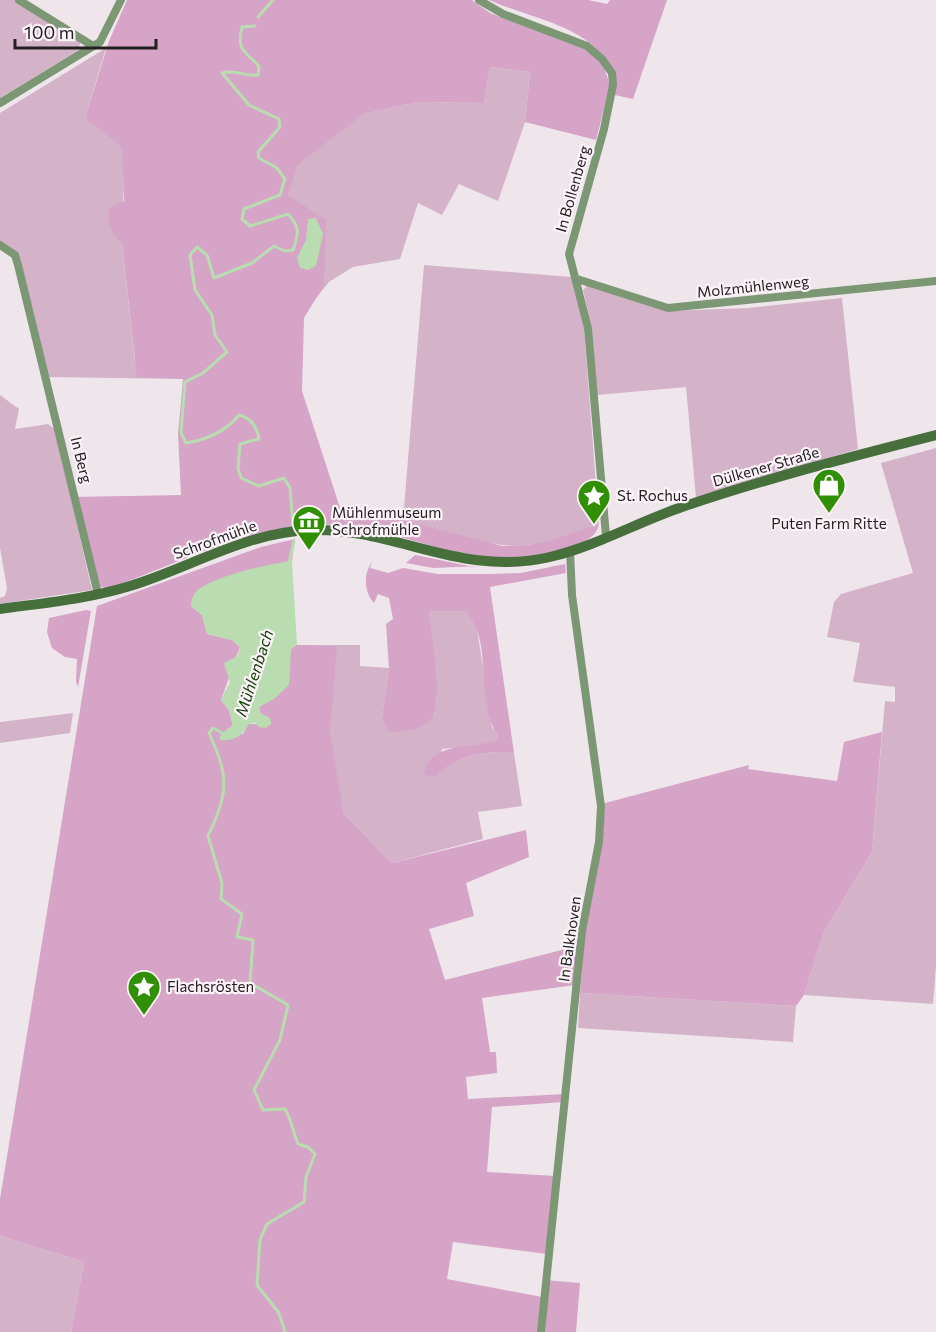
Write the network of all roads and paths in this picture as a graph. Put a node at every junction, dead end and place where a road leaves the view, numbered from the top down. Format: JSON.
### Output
{"nodes":[{"id":1,"x":19,"y":0,"type":"edge"},
{"id":2,"x":121,"y":0,"type":"edge"},
{"id":3,"x":479,"y":0,"type":"edge"},
{"id":4,"x":93,"y":46,"type":"junction"},
{"id":5,"x":0,"y":103,"type":"edge"},
{"id":6,"x":0,"y":245,"type":"edge"},
{"id":7,"x":577,"y":279,"type":"junction"},
{"id":8,"x":936,"y":281,"type":"edge"},
{"id":9,"x":936,"y":435,"type":"edge"},
{"id":10,"x":606,"y":536,"type":"junction"},
{"id":11,"x":570,"y":551,"type":"junction"},
{"id":12,"x":98,"y":594,"type":"junction"},
{"id":13,"x":0,"y":609,"type":"edge"},
{"id":14,"x":541,"y":1332,"type":"edge"}],
"edges":[{"from":1,"to":4,"type":"street"},
{"from":2,"to":4,"type":"street"},
{"from":3,"to":7,"type":"street","name":"In Bollenberg"},
{"from":4,"to":5,"type":"street"},
{"from":6,"to":12,"type":"street","name":"In Berg"},
{"from":7,"to":8,"type":"street","name":"Molzmühlenweg"},
{"from":7,"to":10,"type":"street","name":"In Bollenberg"},
{"from":9,"to":10,"type":"main road","name":"Dülkener Straße"},
{"from":10,"to":11,"type":"main road","name":"Dülkener Straße"},
{"from":11,"to":12,"type":"main road","name":"Schrofmühle"},
{"from":11,"to":14,"type":"street","name":"In Balkhoven"},
{"from":12,"to":13,"type":"main road"}]}
